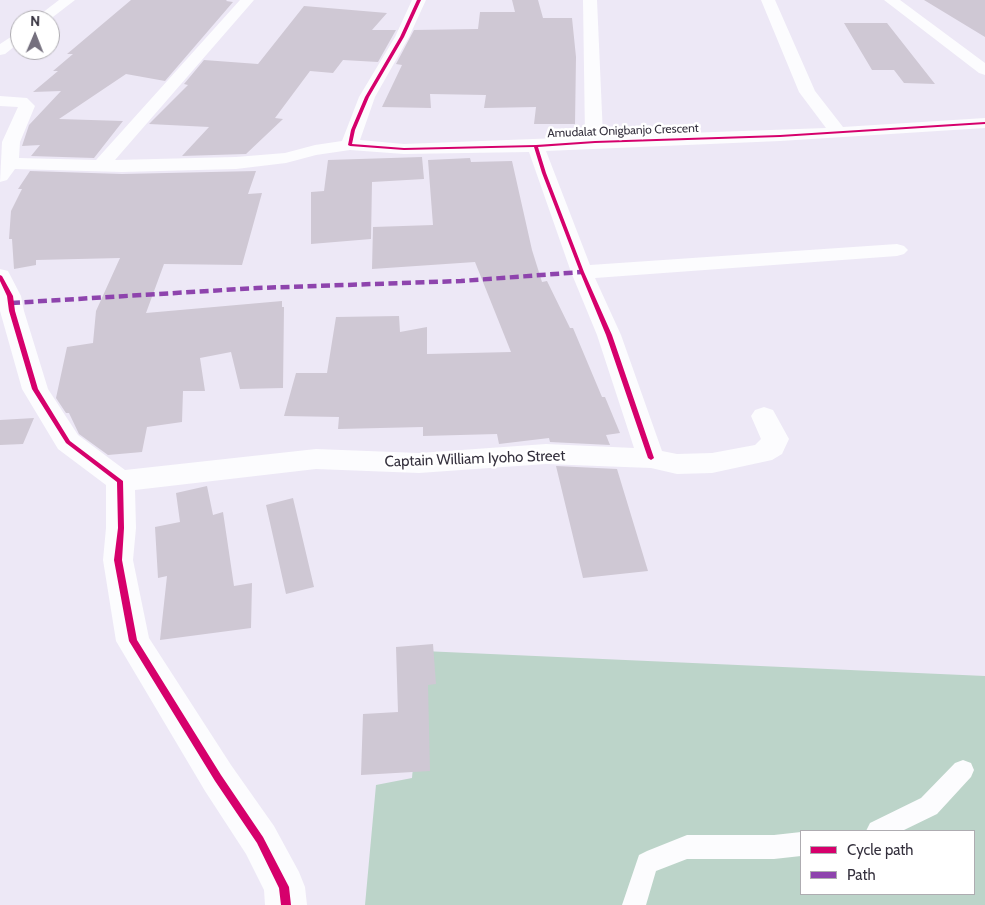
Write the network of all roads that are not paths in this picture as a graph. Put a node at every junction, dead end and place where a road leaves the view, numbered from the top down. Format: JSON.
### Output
{"nodes":[{"id":1,"x":68,"y":0,"type":"edge"},
{"id":2,"x":248,"y":0,"type":"edge"},
{"id":3,"x":419,"y":0,"type":"edge"},
{"id":4,"x":590,"y":0,"type":"edge"},
{"id":5,"x":768,"y":0,"type":"edge"},
{"id":6,"x":891,"y":0,"type":"edge"},
{"id":7,"x":54,"y":10,"type":"edge"},
{"id":8,"x":985,"y":70,"type":"edge"},
{"id":9,"x":0,"y":101,"type":"edge"},
{"id":10,"x":985,"y":123,"type":"edge"},
{"id":11,"x":838,"y":132,"type":"junction"},
{"id":12,"x":595,"y":142,"type":"junction"},
{"id":13,"x":350,"y":145,"type":"junction"},
{"id":14,"x":536,"y":146,"type":"junction"},
{"id":15,"x":100,"y":166,"type":"junction"},
{"id":16,"x":5,"y":170,"type":"edge"},
{"id":17,"x":897,"y":250,"type":"dead end"},
{"id":18,"x":582,"y":272,"type":"junction"},
{"id":19,"x":0,"y":276,"type":"edge"},
{"id":20,"x":764,"y":416,"type":"dead end"},
{"id":21,"x":651,"y":458,"type":"junction"},
{"id":22,"x":120,"y":481,"type":"junction"},
{"id":23,"x":963,"y":770,"type":"dead end"},
{"id":24,"x":880,"y":830,"type":"edge"},
{"id":25,"x":800,"y":844,"type":"edge"},
{"id":26,"x":286,"y":905,"type":"edge"},
{"id":27,"x":634,"y":905,"type":"edge"}],
"edges":[{"from":1,"to":7,"type":"street"},
{"from":2,"to":15,"type":"street"},
{"from":3,"to":13,"type":"street"},
{"from":4,"to":12,"type":"street"},
{"from":5,"to":11,"type":"street"},
{"from":6,"to":8,"type":"street"},
{"from":9,"to":16,"type":"street"},
{"from":10,"to":11,"type":"street","name":"Amudalat Onigbanjo Crescent"},
{"from":11,"to":12,"type":"street","name":"Amudalat Onigbanjo Crescent"},
{"from":12,"to":14,"type":"street","name":"Amudalat Onigbanjo Crescent"},
{"from":13,"to":14,"type":"street"},
{"from":13,"to":15,"type":"street"},
{"from":14,"to":18,"type":"street","name":"Amudalat Onigbanjo Crescent"},
{"from":15,"to":16,"type":"street"},
{"from":17,"to":18,"type":"street"},
{"from":18,"to":21,"type":"street","name":"Amudalat Onigbanjo Crescent"},
{"from":19,"to":22,"type":"street"},
{"from":20,"to":21,"type":"street","name":"Captain William Iyoho Street"},
{"from":21,"to":22,"type":"street","name":"Captain William Iyoho Street"},
{"from":22,"to":26,"type":"street"},
{"from":23,"to":24,"type":"lane"},
{"from":25,"to":27,"type":"lane"}]}
